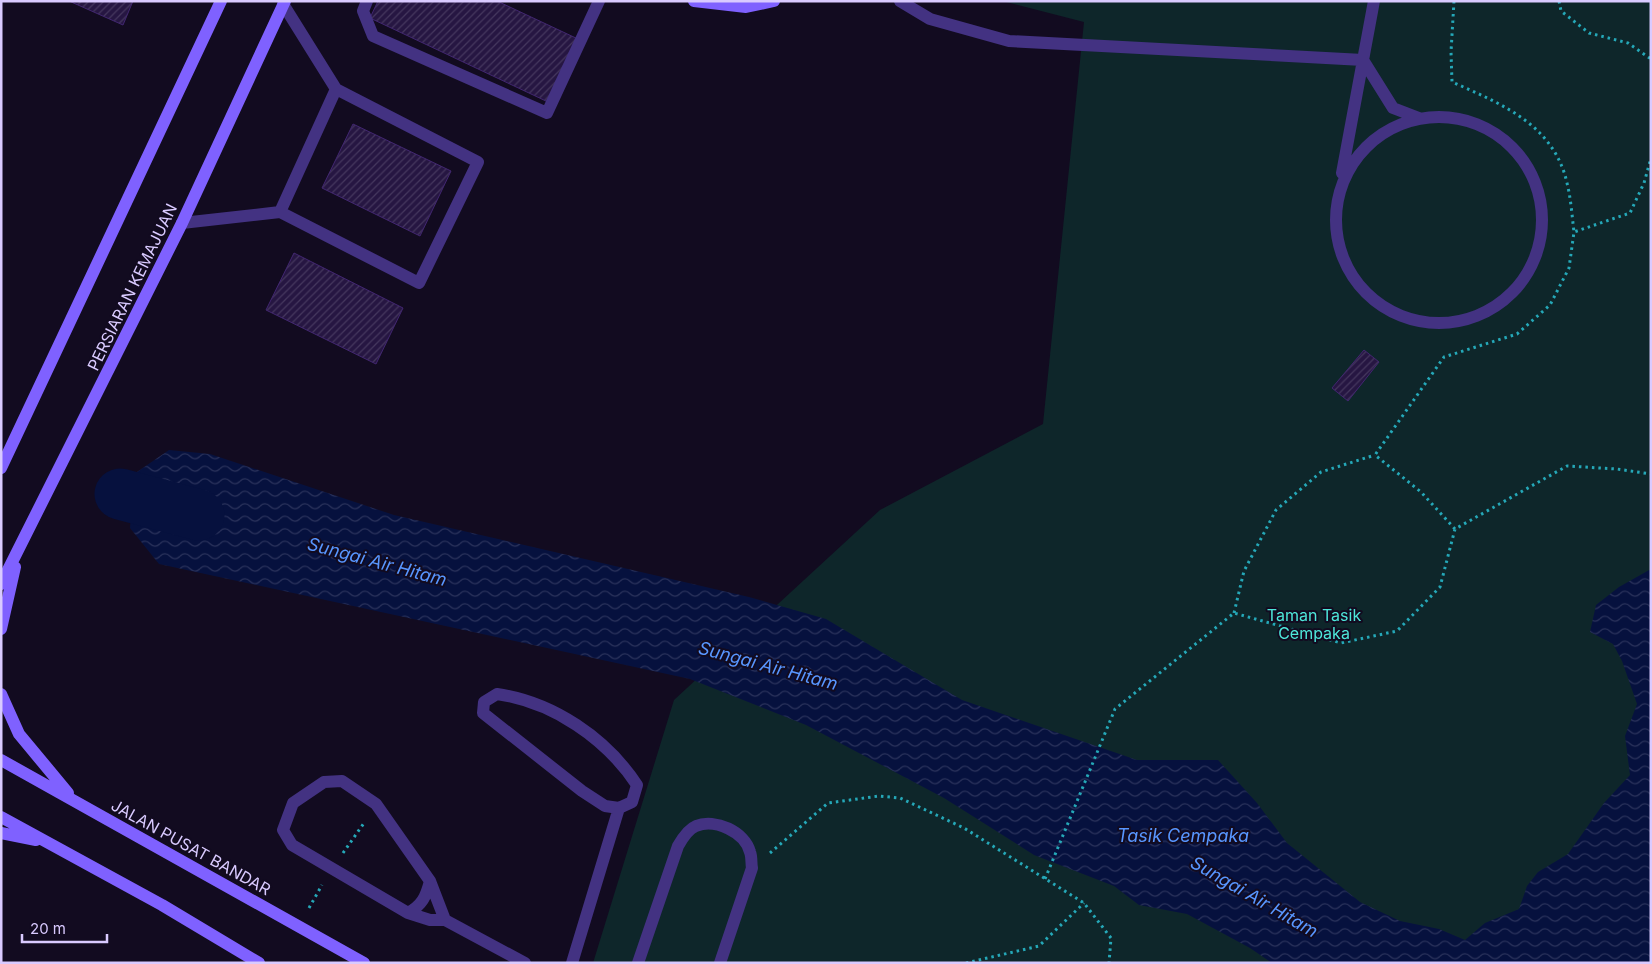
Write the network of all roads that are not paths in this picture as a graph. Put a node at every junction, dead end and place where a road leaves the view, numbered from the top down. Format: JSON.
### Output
{"nodes":[{"id":1,"x":221,"y":1,"type":"edge"},
{"id":2,"x":367,"y":1,"type":"edge"},
{"id":3,"x":599,"y":1,"type":"edge"},
{"id":4,"x":694,"y":1,"type":"edge"},
{"id":5,"x":774,"y":1,"type":"edge"},
{"id":6,"x":900,"y":1,"type":"edge"},
{"id":7,"x":1374,"y":1,"type":"edge"},
{"id":8,"x":284,"y":3,"type":"edge"},
{"id":9,"x":1363,"y":60,"type":"junction"},
{"id":10,"x":336,"y":89,"type":"junction"},
{"id":11,"x":1421,"y":119,"type":"junction"},
{"id":12,"x":1338,"y":191,"type":"junction"},
{"id":13,"x":280,"y":212,"type":"junction"},
{"id":14,"x":182,"y":223,"type":"junction"},
{"id":15,"x":1,"y":468,"type":"edge"},
{"id":16,"x":20,"y":545,"type":"junction"},
{"id":17,"x":1,"y":584,"type":"edge"},
{"id":18,"x":1,"y":629,"type":"edge"},
{"id":19,"x":1,"y":694,"type":"edge"},
{"id":20,"x":1,"y":760,"type":"edge"},
{"id":21,"x":74,"y":801,"type":"junction"},
{"id":22,"x":619,"y":808,"type":"junction"},
{"id":23,"x":1,"y":817,"type":"edge"},
{"id":24,"x":1,"y":833,"type":"edge"},
{"id":25,"x":48,"y":842,"type":"junction"},
{"id":26,"x":430,"y":881,"type":"junction"},
{"id":27,"x":408,"y":913,"type":"junction"},
{"id":28,"x":445,"y":920,"type":"junction"},
{"id":29,"x":259,"y":963,"type":"edge"},
{"id":30,"x":364,"y":963,"type":"edge"},
{"id":31,"x":524,"y":963,"type":"edge"},
{"id":32,"x":572,"y":963,"type":"edge"},
{"id":33,"x":638,"y":963,"type":"edge"},
{"id":34,"x":720,"y":963,"type":"edge"}],
"edges":[{"from":1,"to":15,"type":"main road"},
{"from":2,"to":3,"type":"lane"},
{"from":4,"to":5,"type":"main road"},
{"from":6,"to":9,"type":"lane"},
{"from":7,"to":9,"type":"lane"},
{"from":8,"to":10,"type":"lane"},
{"from":8,"to":14,"type":"main road","name":"PERSIARAN KEMAJUAN"},
{"from":9,"to":11,"type":"lane"},
{"from":9,"to":12,"type":"lane"},
{"from":10,"to":13,"type":"lane"},
{"from":10,"to":13,"type":"lane"},
{"from":11,"to":12,"type":"lane"},
{"from":11,"to":12,"type":"lane"},
{"from":13,"to":14,"type":"lane"},
{"from":14,"to":16,"type":"main road","name":"PERSIARAN KEMAJUAN"},
{"from":16,"to":17,"type":"main road","name":"PERSIARAN KEMAJUAN"},
{"from":16,"to":18,"type":"main road"},
{"from":19,"to":21,"type":"main road"},
{"from":20,"to":21,"type":"main road","name":"JALAN PUSAT BANDAR"},
{"from":21,"to":30,"type":"main road","name":"JALAN PUSAT BANDAR"},
{"from":22,"to":22,"type":"lane"},
{"from":22,"to":32,"type":"lane"},
{"from":23,"to":25,"type":"main road"},
{"from":24,"to":25,"type":"main road"},
{"from":25,"to":29,"type":"main road"},
{"from":26,"to":27,"type":"lane"},
{"from":26,"to":27,"type":"lane"},
{"from":26,"to":28,"type":"lane"},
{"from":27,"to":28,"type":"lane"},
{"from":28,"to":31,"type":"lane"},
{"from":33,"to":34,"type":"lane"}]}
